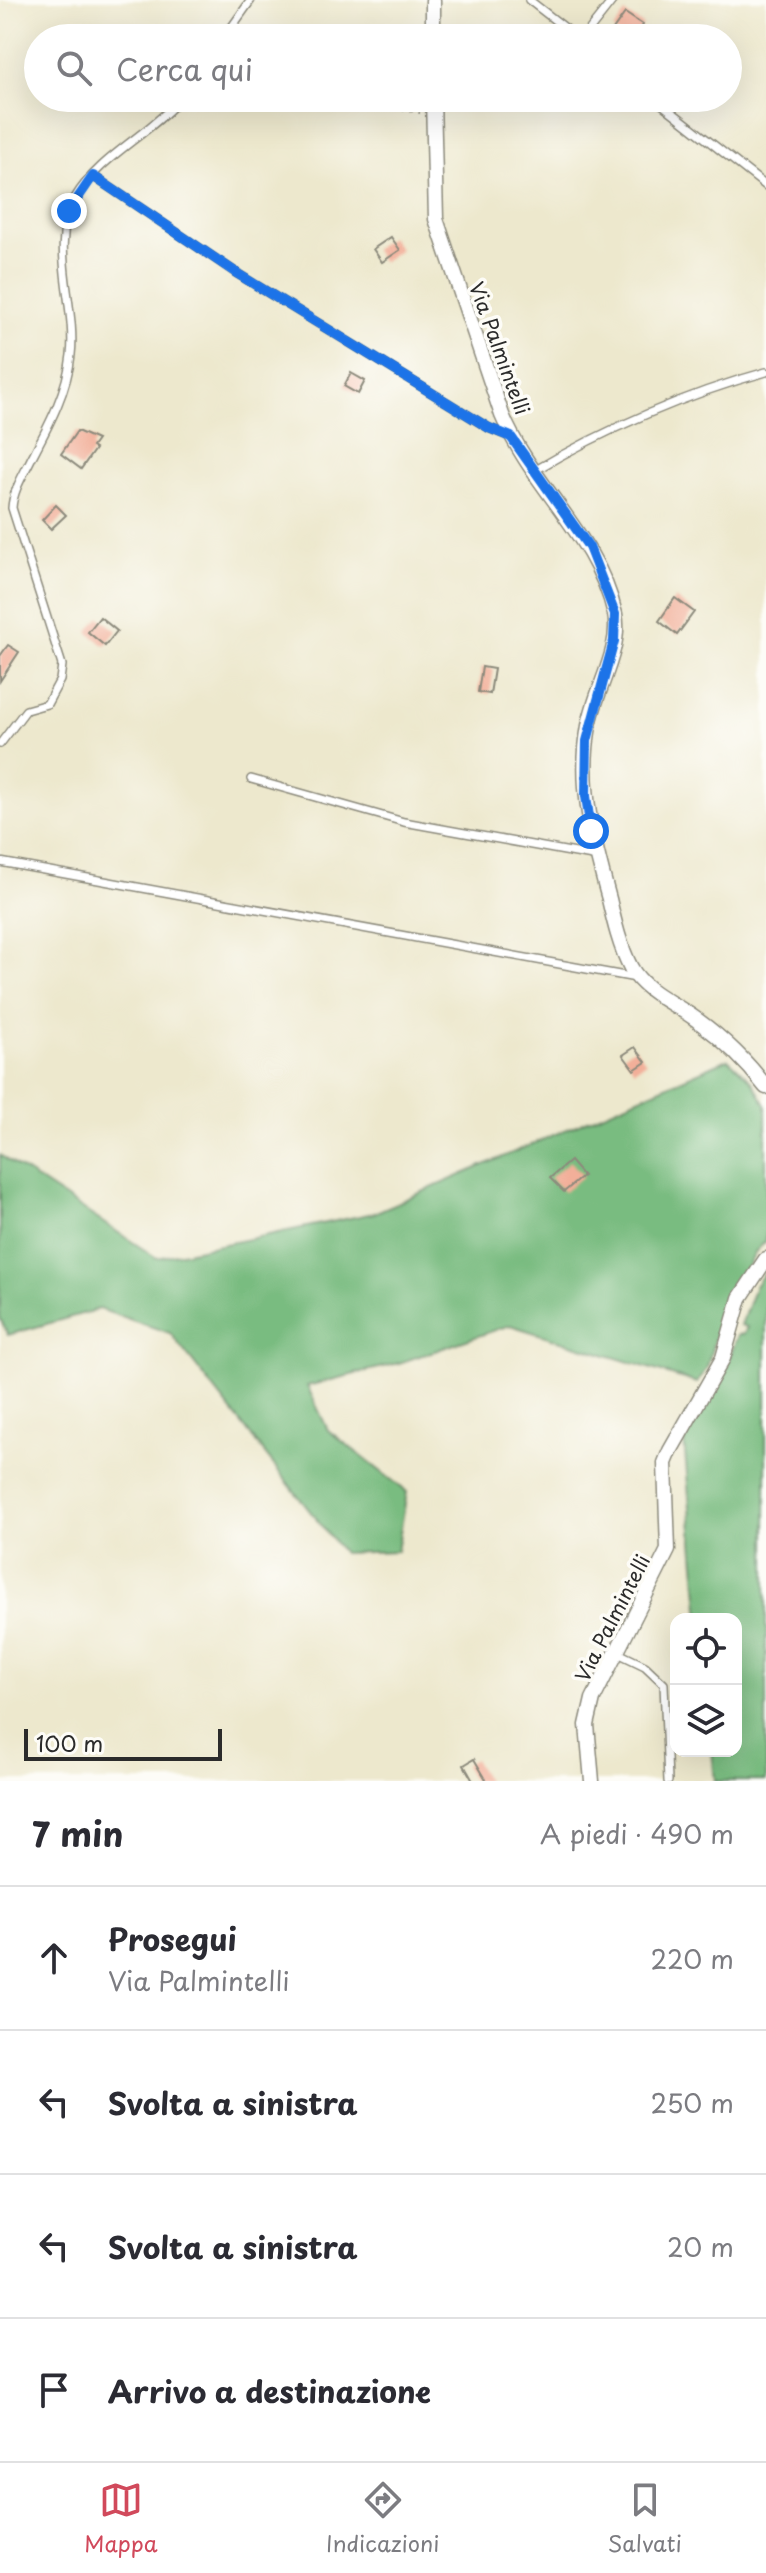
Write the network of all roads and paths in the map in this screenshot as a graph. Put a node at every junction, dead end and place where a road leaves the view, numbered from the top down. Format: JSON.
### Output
{"nodes":[{"id":1,"x":251,"y":0,"type":"edge"},
{"id":2,"x":433,"y":0,"type":"edge"},
{"id":3,"x":529,"y":0,"type":"edge"},
{"id":4,"x":613,"y":0,"type":"edge"},
{"id":5,"x":234,"y":24,"type":"edge"},
{"id":6,"x":433,"y":24,"type":"edge"},
{"id":7,"x":561,"y":24,"type":"edge"},
{"id":8,"x":592,"y":24,"type":"edge"},
{"id":9,"x":167,"y":112,"type":"edge"},
{"id":10,"x":416,"y":112,"type":"edge"},
{"id":11,"x":433,"y":112,"type":"edge"},
{"id":12,"x":672,"y":112,"type":"edge"},
{"id":13,"x":421,"y":113,"type":"dead end"},
{"id":14,"x":93,"y":176,"type":"junction"},
{"id":15,"x":766,"y":186,"type":"edge"},
{"id":16,"x":766,"y":372,"type":"edge"},
{"id":17,"x":511,"y":437,"type":"junction"},
{"id":18,"x":534,"y":471,"type":"junction"},
{"id":19,"x":0,"y":744,"type":"edge"},
{"id":20,"x":251,"y":779,"type":"dead end"},
{"id":21,"x":598,"y":857,"type":"junction"},
{"id":22,"x":0,"y":862,"type":"edge"},
{"id":23,"x":638,"y":979,"type":"junction"},
{"id":24,"x":766,"y":1087,"type":"edge"},
{"id":25,"x":766,"y":1259,"type":"edge"},
{"id":26,"x":616,"y":1652,"type":"junction"},
{"id":27,"x":592,"y":1781,"type":"edge"},
{"id":28,"x":668,"y":1781,"type":"edge"}],
"edges":[{"from":1,"to":5,"type":"lane"},
{"from":2,"to":6,"type":"street"},
{"from":3,"to":7,"type":"lane"},
{"from":4,"to":8,"type":"lane"},
{"from":9,"to":14,"type":"lane"},
{"from":10,"to":13,"type":"path"},
{"from":11,"to":17,"type":"street","name":"Via Palmintelli"},
{"from":12,"to":15,"type":"lane"},
{"from":14,"to":17,"type":"lane"},
{"from":14,"to":19,"type":"lane"},
{"from":16,"to":18,"type":"lane"},
{"from":17,"to":18,"type":"street","name":"Via Palmintelli"},
{"from":18,"to":21,"type":"street","name":"Via Palmintelli"},
{"from":20,"to":21,"type":"lane"},
{"from":21,"to":23,"type":"street","name":"Via Palmintelli"},
{"from":22,"to":23,"type":"lane"},
{"from":23,"to":24,"type":"street"},
{"from":25,"to":26,"type":"street","name":"Via Palmintelli"},
{"from":26,"to":27,"type":"street","name":"Via Palmintelli"},
{"from":26,"to":28,"type":"lane"}]}
